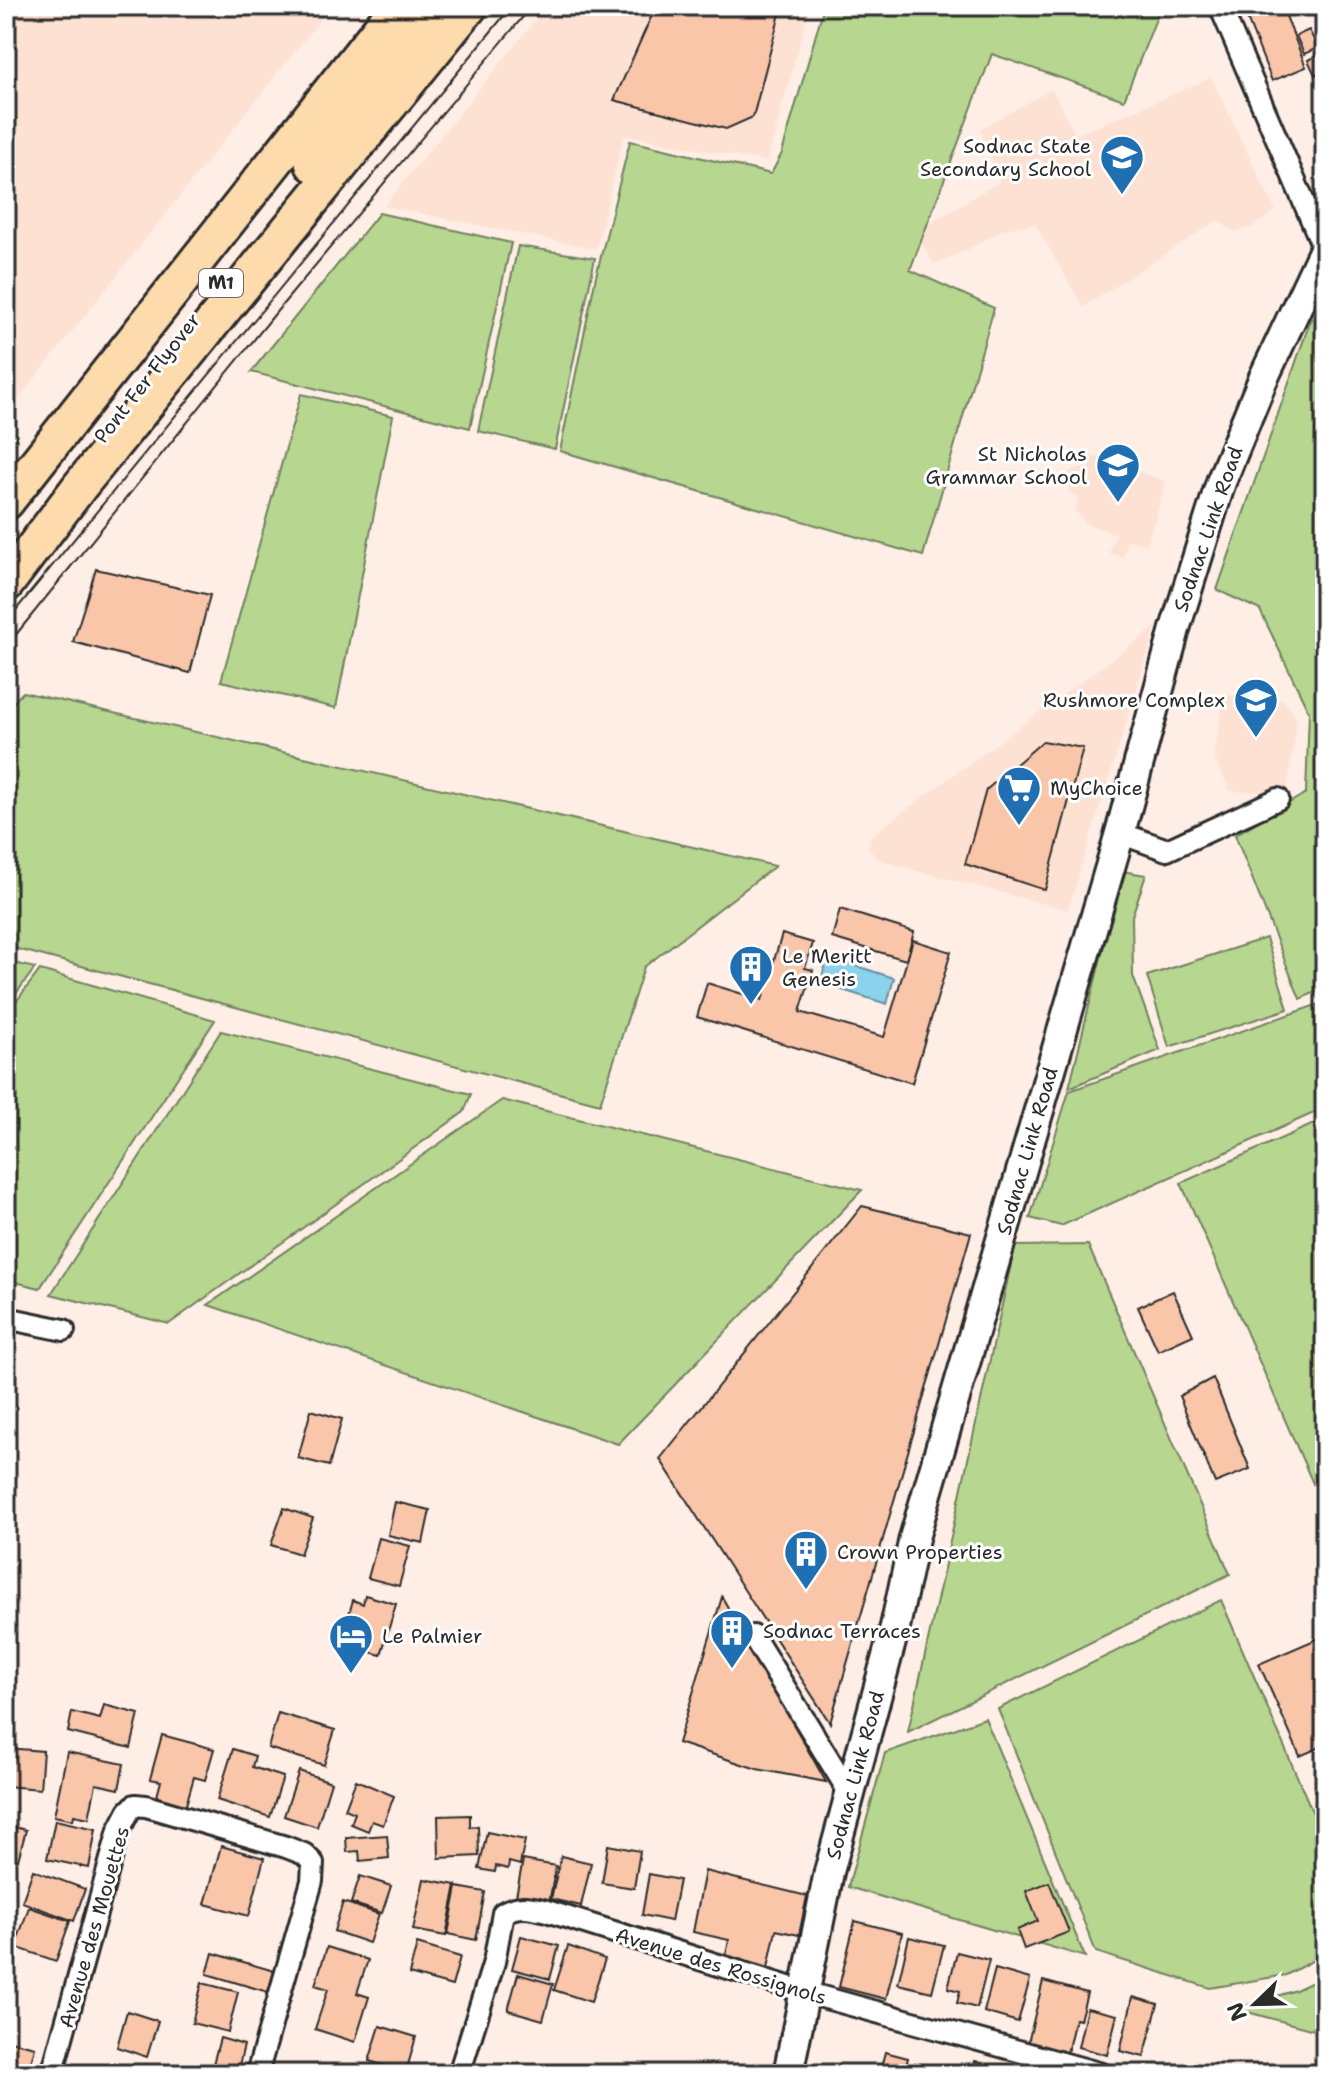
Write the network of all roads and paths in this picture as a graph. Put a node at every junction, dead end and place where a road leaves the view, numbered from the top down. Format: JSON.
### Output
{"nodes":[{"id":1,"x":368,"y":6,"type":"edge"},
{"id":2,"x":398,"y":6,"type":"edge"},
{"id":3,"x":435,"y":6,"type":"edge"},
{"id":4,"x":470,"y":6,"type":"edge"},
{"id":5,"x":1220,"y":6,"type":"edge"},
{"id":6,"x":1324,"y":248,"type":"edge"},
{"id":7,"x":6,"y":471,"type":"edge"},
{"id":8,"x":6,"y":502,"type":"edge"},
{"id":9,"x":6,"y":560,"type":"edge"},
{"id":10,"x":6,"y":584,"type":"edge"},
{"id":11,"x":1278,"y":799,"type":"dead end"},
{"id":12,"x":1120,"y":833,"type":"junction"},
{"id":13,"x":6,"y":1318,"type":"edge"},
{"id":14,"x":64,"y":1330,"type":"dead end"},
{"id":15,"x":753,"y":1636,"type":"dead end"},
{"id":16,"x":849,"y":1792,"type":"junction"},
{"id":17,"x":804,"y":1992,"type":"junction"},
{"id":18,"x":52,"y":2074,"type":"edge"},
{"id":19,"x":257,"y":2074,"type":"edge"},
{"id":20,"x":459,"y":2074,"type":"edge"},
{"id":21,"x":788,"y":2074,"type":"edge"},
{"id":22,"x":1102,"y":2074,"type":"edge"}],
"edges":[{"from":1,"to":7,"type":"highway"},
{"from":2,"to":8,"type":"highway","name":"Pont Fer Flyover","number":"M1"},
{"from":3,"to":9,"type":"highway","name":"Pont Fer Flyover","number":"M1"},
{"from":4,"to":10,"type":"highway"},
{"from":5,"to":6,"type":"street"},
{"from":6,"to":12,"type":"main road","name":"Sodnac Link Road"},
{"from":11,"to":12,"type":"street"},
{"from":12,"to":16,"type":"main road","name":"Sodnac Link Road"},
{"from":13,"to":14,"type":"street"},
{"from":15,"to":16,"type":"street"},
{"from":16,"to":17,"type":"main road","name":"Sodnac Link Road"},
{"from":17,"to":20,"type":"street","name":"Avenue des Rossignols"},
{"from":17,"to":21,"type":"main road","name":"Sodnac Link Road"},
{"from":17,"to":22,"type":"street","name":"Avenue des Rossignols"},
{"from":18,"to":19,"type":"street","name":"Avenue des Mouettes"}]}
